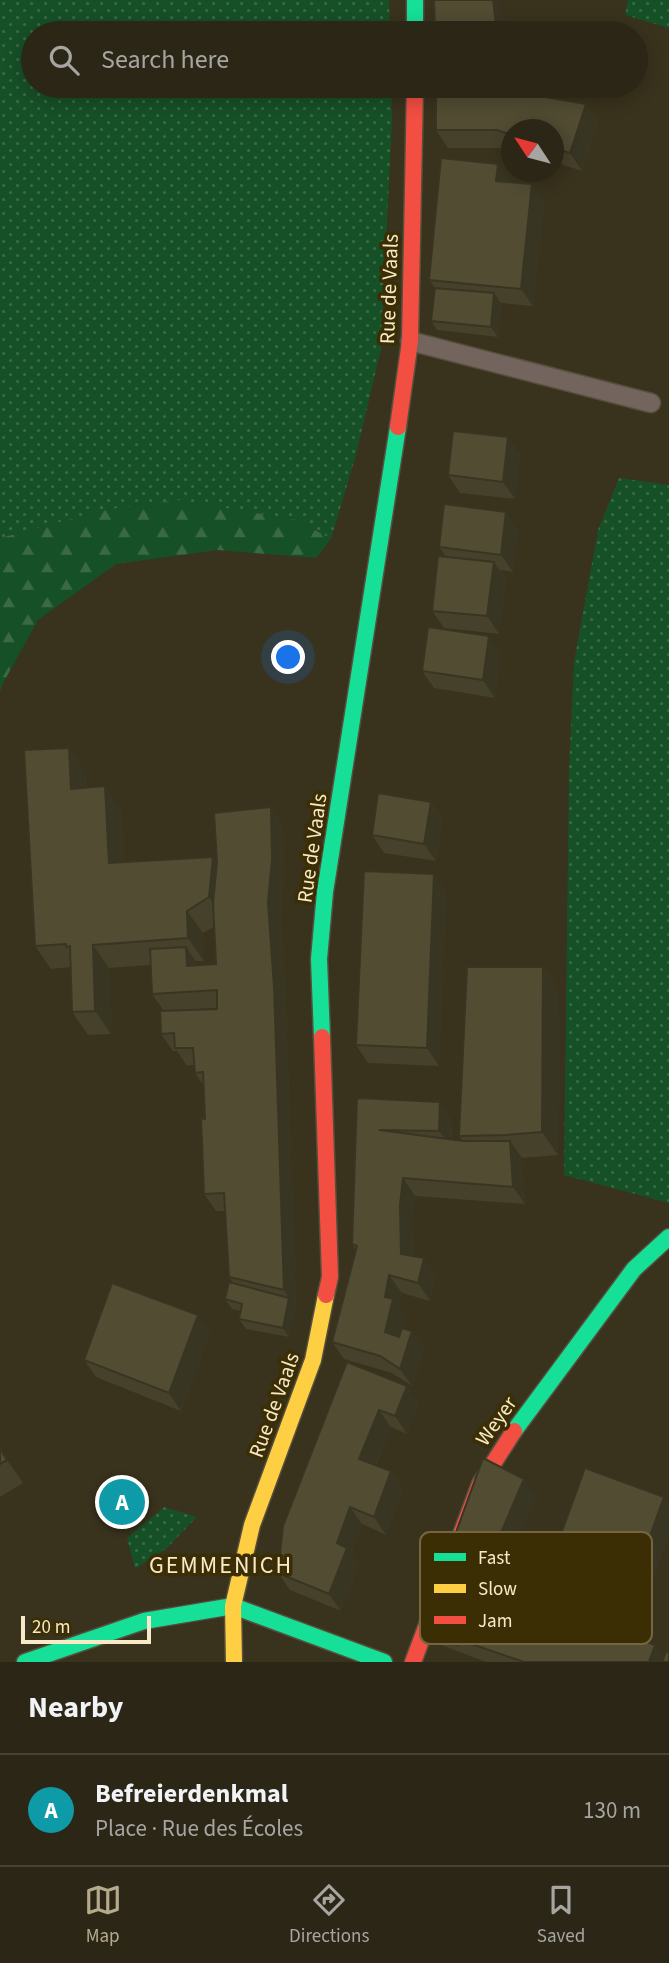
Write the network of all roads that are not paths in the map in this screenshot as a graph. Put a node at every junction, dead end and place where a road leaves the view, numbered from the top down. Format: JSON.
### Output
{"nodes":[{"id":1,"x":415,"y":0,"type":"edge"},
{"id":2,"x":415,"y":21,"type":"edge"},
{"id":3,"x":415,"y":98,"type":"edge"},
{"id":4,"x":410,"y":341,"type":"junction"},
{"id":5,"x":651,"y":403,"type":"dead end"},
{"id":6,"x":669,"y":1237,"type":"edge"},
{"id":7,"x":462,"y":1532,"type":"edge"},
{"id":8,"x":233,"y":1606,"type":"junction"},
{"id":9,"x":420,"y":1643,"type":"edge"},
{"id":10,"x":24,"y":1662,"type":"edge"},
{"id":11,"x":234,"y":1662,"type":"edge"},
{"id":12,"x":384,"y":1662,"type":"edge"},
{"id":13,"x":413,"y":1662,"type":"edge"}],
"edges":[{"from":1,"to":2,"type":"main road"},
{"from":3,"to":4,"type":"main road","name":"Rue de Vaals"},
{"from":4,"to":5,"type":"lane"},
{"from":4,"to":8,"type":"main road","name":"Rue de Vaals"},
{"from":6,"to":7,"type":"main road","name":"Weyer"},
{"from":8,"to":10,"type":"main road"},
{"from":8,"to":11,"type":"main road","name":"Rue de Vaals"},
{"from":8,"to":12,"type":"main road"},
{"from":9,"to":13,"type":"main road","name":"Weyer"}]}
